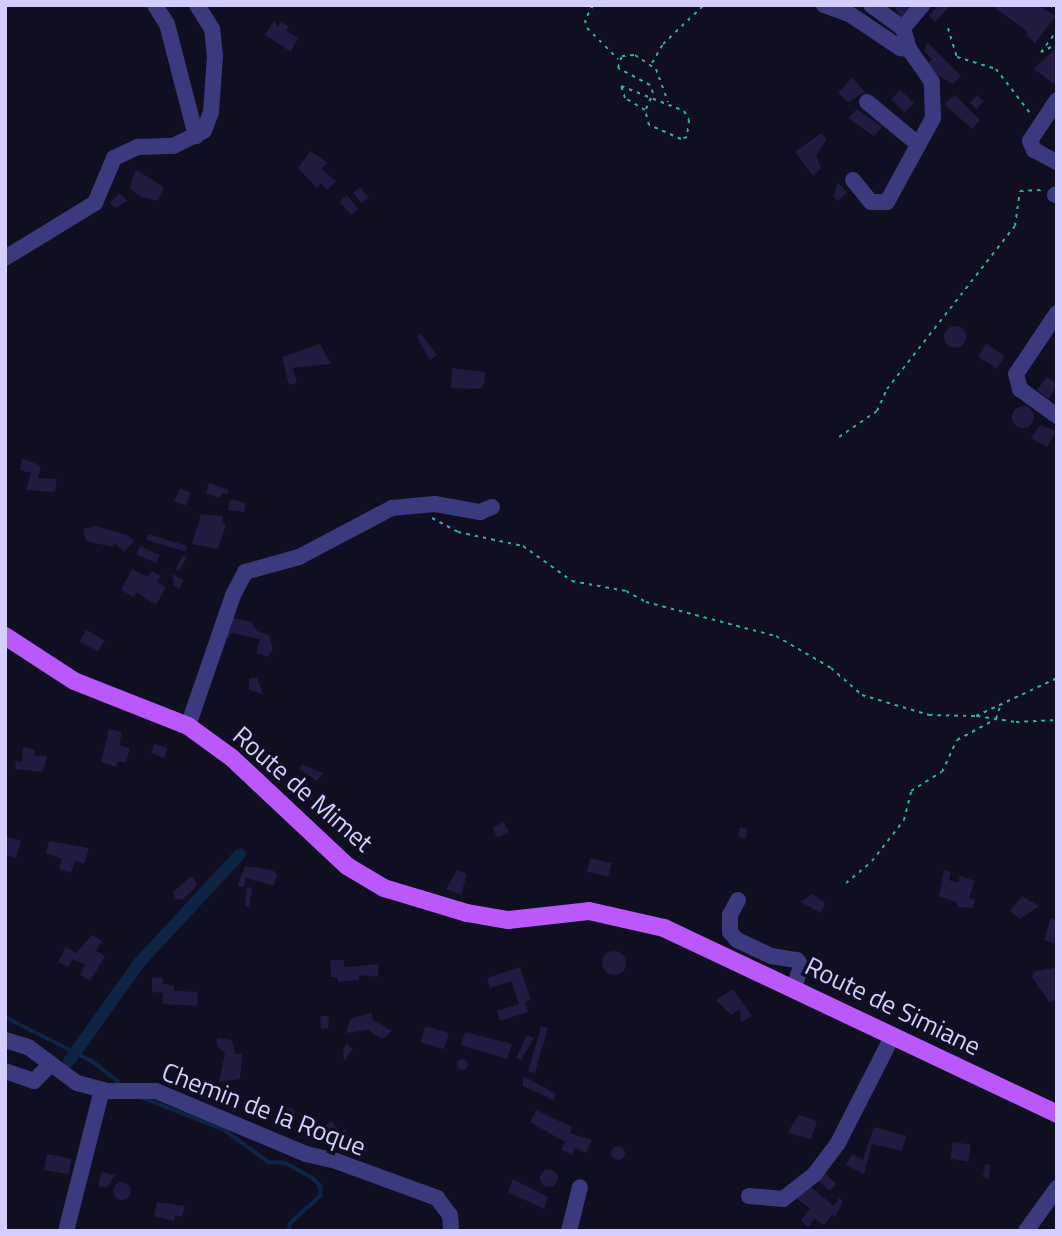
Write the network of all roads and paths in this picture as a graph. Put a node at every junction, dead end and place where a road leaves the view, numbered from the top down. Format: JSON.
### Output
{"nodes":[{"id":1,"x":155,"y":5,"type":"edge"},
{"id":2,"x":197,"y":5,"type":"edge"},
{"id":3,"x":593,"y":5,"type":"edge"},
{"id":4,"x":704,"y":5,"type":"edge"},
{"id":5,"x":824,"y":5,"type":"edge"},
{"id":6,"x":871,"y":5,"type":"edge"},
{"id":7,"x":922,"y":5,"type":"edge"},
{"id":8,"x":1050,"y":5,"type":"edge"},
{"id":9,"x":1057,"y":11,"type":"edge"},
{"id":10,"x":903,"y":28,"type":"junction"},
{"id":11,"x":948,"y":28,"type":"dead end"},
{"id":12,"x":1057,"y":30,"type":"edge"},
{"id":13,"x":1047,"y":44,"type":"junction"},
{"id":14,"x":1051,"y":47,"type":"junction"},
{"id":15,"x":909,"y":49,"type":"junction"},
{"id":16,"x":1055,"y":49,"type":"dead end"},
{"id":17,"x":618,"y":60,"type":"junction"},
{"id":18,"x":652,"y":64,"type":"junction"},
{"id":19,"x":652,"y":95,"type":"junction"},
{"id":20,"x":1057,"y":100,"type":"edge"},
{"id":21,"x":867,"y":102,"type":"dead end"},
{"id":22,"x":668,"y":103,"type":"junction"},
{"id":23,"x":645,"y":110,"type":"junction"},
{"id":24,"x":1036,"y":126,"type":"junction"},
{"id":25,"x":196,"y":136,"type":"junction"},
{"id":26,"x":919,"y":145,"type":"junction"},
{"id":27,"x":1057,"y":162,"type":"edge"},
{"id":28,"x":853,"y":180,"type":"dead end"},
{"id":29,"x":1056,"y":194,"type":"edge"},
{"id":30,"x":5,"y":258,"type":"edge"},
{"id":31,"x":1057,"y":313,"type":"edge"},
{"id":32,"x":1057,"y":415,"type":"edge"},
{"id":33,"x":839,"y":437,"type":"dead end"},
{"id":34,"x":413,"y":504,"type":"junction"},
{"id":35,"x":492,"y":507,"type":"dead end"},
{"id":36,"x":5,"y":636,"type":"edge"},
{"id":37,"x":1057,"y":678,"type":"edge"},
{"id":38,"x":1002,"y":704,"type":"junction"},
{"id":39,"x":976,"y":716,"type":"junction"},
{"id":40,"x":996,"y":719,"type":"junction"},
{"id":41,"x":1057,"y":720,"type":"edge"},
{"id":42,"x":188,"y":726,"type":"junction"},
{"id":43,"x":846,"y":883,"type":"dead end"},
{"id":44,"x":738,"y":900,"type":"dead end"},
{"id":45,"x":706,"y":944,"type":"joint"},
{"id":46,"x":794,"y":987,"type":"junction"},
{"id":47,"x":893,"y":1035,"type":"junction"},
{"id":48,"x":5,"y":1040,"type":"edge"},
{"id":49,"x":49,"y":1066,"type":"junction"},
{"id":50,"x":5,"y":1071,"type":"edge"},
{"id":51,"x":102,"y":1090,"type":"junction"},
{"id":52,"x":1057,"y":1117,"type":"edge"},
{"id":53,"x":580,"y":1187,"type":"dead end"},
{"id":54,"x":1057,"y":1188,"type":"edge"},
{"id":55,"x":749,"y":1196,"type":"dead end"},
{"id":56,"x":66,"y":1231,"type":"edge"},
{"id":57,"x":451,"y":1231,"type":"edge"},
{"id":58,"x":569,"y":1231,"type":"edge"},
{"id":59,"x":1026,"y":1231,"type":"edge"}],
"edges":[{"from":1,"to":25,"type":"street"},
{"from":2,"to":25,"type":"street"},
{"from":3,"to":17,"type":"path"},
{"from":4,"to":18,"type":"path"},
{"from":5,"to":15,"type":"street"},
{"from":6,"to":10,"type":"street"},
{"from":7,"to":10,"type":"street"},
{"from":8,"to":9,"type":"path"},
{"from":10,"to":15,"type":"street"},
{"from":11,"to":24,"type":"path"},
{"from":12,"to":13,"type":"path"},
{"from":13,"to":14,"type":"path"},
{"from":13,"to":14,"type":"path"},
{"from":14,"to":16,"type":"path"},
{"from":15,"to":26,"type":"street"},
{"from":17,"to":18,"type":"path"},
{"from":17,"to":19,"type":"path"},
{"from":18,"to":22,"type":"path"},
{"from":19,"to":22,"type":"path"},
{"from":19,"to":23,"type":"path"},
{"from":19,"to":23,"type":"path"},
{"from":20,"to":24,"type":"street"},
{"from":21,"to":26,"type":"street"},
{"from":22,"to":23,"type":"path"},
{"from":24,"to":27,"type":"street"},
{"from":25,"to":30,"type":"street"},
{"from":26,"to":28,"type":"street"},
{"from":29,"to":33,"type":"path"},
{"from":31,"to":32,"type":"street"},
{"from":34,"to":35,"type":"street"},
{"from":34,"to":39,"type":"path"},
{"from":34,"to":42,"type":"street"},
{"from":36,"to":42,"type":"main road","name":"Route de Mimet"},
{"from":37,"to":38,"type":"path"},
{"from":38,"to":39,"type":"path"},
{"from":38,"to":40,"type":"path"},
{"from":39,"to":40,"type":"path"},
{"from":40,"to":41,"type":"path"},
{"from":40,"to":43,"type":"path"},
{"from":42,"to":45,"type":"main road","name":"Route de Mimet"},
{"from":44,"to":46,"type":"street"},
{"from":45,"to":46,"type":"main road","name":"Route de Simiane"},
{"from":46,"to":47,"type":"main road","name":"Route de Simiane"},
{"from":47,"to":52,"type":"main road","name":"Route de Simiane"},
{"from":47,"to":55,"type":"street"},
{"from":48,"to":49,"type":"street","name":"Chemin de la Roque"},
{"from":49,"to":50,"type":"street"},
{"from":49,"to":51,"type":"street","name":"Chemin de la Roque"},
{"from":51,"to":56,"type":"street"},
{"from":51,"to":57,"type":"street","name":"Chemin de la Roque"},
{"from":53,"to":58,"type":"street"},
{"from":54,"to":59,"type":"street"}]}
